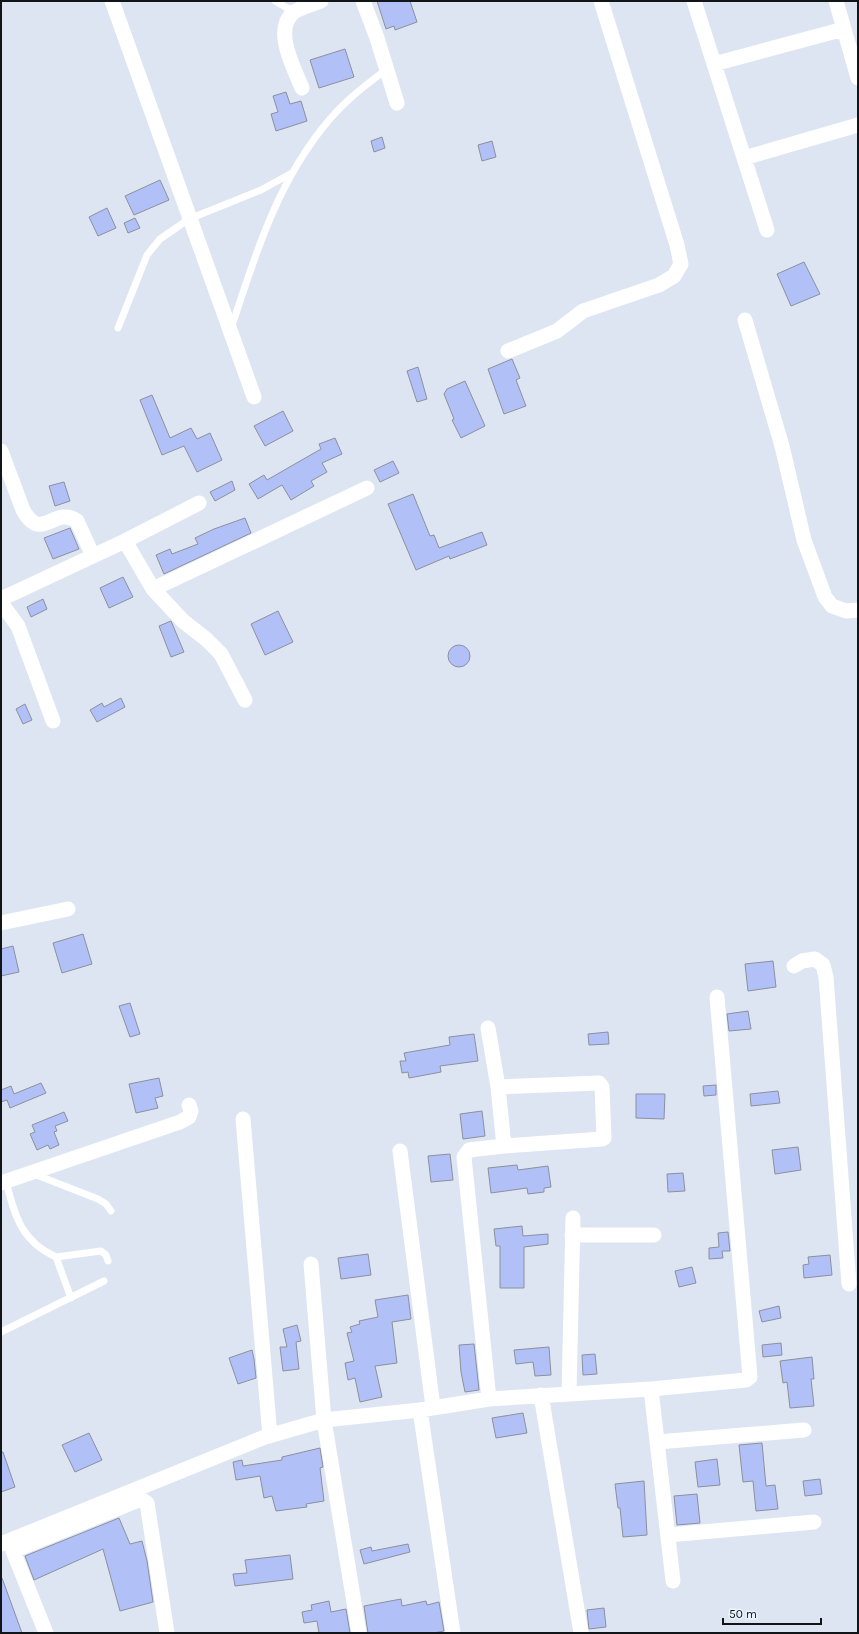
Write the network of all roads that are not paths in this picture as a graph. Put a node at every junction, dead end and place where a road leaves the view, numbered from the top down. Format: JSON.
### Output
{"nodes":[{"id":1,"x":112,"y":1,"type":"edge"},
{"id":2,"x":275,"y":1,"type":"edge"},
{"id":3,"x":321,"y":1,"type":"edge"},
{"id":4,"x":362,"y":1,"type":"edge"},
{"id":5,"x":601,"y":1,"type":"edge"},
{"id":6,"x":694,"y":1,"type":"edge"},
{"id":7,"x":836,"y":1,"type":"edge"},
{"id":8,"x":298,"y":10,"type":"junction"},
{"id":9,"x":844,"y":29,"type":"junction"},
{"id":10,"x":854,"y":52,"type":"edge"},
{"id":11,"x":714,"y":64,"type":"junction"},
{"id":12,"x":387,"y":69,"type":"junction"},
{"id":13,"x":858,"y":78,"type":"edge"},
{"id":14,"x":302,"y":88,"type":"dead end"},
{"id":15,"x":397,"y":103,"type":"dead end"},
{"id":16,"x":858,"y":125,"type":"edge"},
{"id":17,"x":744,"y":158,"type":"junction"},
{"id":18,"x":293,"y":173,"type":"junction"},
{"id":19,"x":189,"y":219,"type":"junction"},
{"id":20,"x":767,"y":230,"type":"dead end"},
{"id":21,"x":745,"y":320,"type":"dead end"},
{"id":22,"x":118,"y":328,"type":"dead end"},
{"id":23,"x":230,"y":332,"type":"junction"},
{"id":24,"x":508,"y":351,"type":"dead end"},
{"id":25,"x":254,"y":397,"type":"dead end"},
{"id":26,"x":1,"y":454,"type":"edge"},
{"id":27,"x":367,"y":488,"type":"dead end"},
{"id":28,"x":199,"y":503,"type":"dead end"},
{"id":29,"x":125,"y":541,"type":"junction"},
{"id":30,"x":93,"y":556,"type":"junction"},
{"id":31,"x":152,"y":589,"type":"junction"},
{"id":32,"x":1,"y":600,"type":"edge"},
{"id":33,"x":1,"y":603,"type":"edge"},
{"id":34,"x":858,"y":610,"type":"edge"},
{"id":35,"x":245,"y":700,"type":"dead end"},
{"id":36,"x":53,"y":721,"type":"dead end"},
{"id":37,"x":68,"y":909,"type":"dead end"},
{"id":38,"x":1,"y":923,"type":"edge"},
{"id":39,"x":794,"y":966,"type":"dead end"},
{"id":40,"x":717,"y":997,"type":"dead end"},
{"id":41,"x":488,"y":1028,"type":"dead end"},
{"id":42,"x":498,"y":1087,"type":"junction"},
{"id":43,"x":189,"y":1105,"type":"dead end"},
{"id":44,"x":243,"y":1118,"type":"dead end"},
{"id":45,"x":504,"y":1146,"type":"junction"},
{"id":46,"x":400,"y":1151,"type":"dead end"},
{"id":47,"x":32,"y":1173,"type":"junction"},
{"id":48,"x":4,"y":1183,"type":"edge"},
{"id":49,"x":111,"y":1211,"type":"dead end"},
{"id":50,"x":573,"y":1218,"type":"dead end"},
{"id":51,"x":572,"y":1235,"type":"junction"},
{"id":52,"x":654,"y":1235,"type":"dead end"},
{"id":53,"x":56,"y":1257,"type":"junction"},
{"id":54,"x":108,"y":1261,"type":"dead end"},
{"id":55,"x":311,"y":1264,"type":"dead end"},
{"id":56,"x":104,"y":1281,"type":"dead end"},
{"id":57,"x":848,"y":1284,"type":"edge"},
{"id":58,"x":71,"y":1298,"type":"junction"},
{"id":59,"x":1,"y":1332,"type":"edge"},
{"id":60,"x":651,"y":1389,"type":"junction"},
{"id":61,"x":569,"y":1394,"type":"junction"},
{"id":62,"x":542,"y":1395,"type":"junction"},
{"id":63,"x":490,"y":1399,"type":"junction"},
{"id":64,"x":427,"y":1409,"type":"junction"},
{"id":65,"x":324,"y":1420,"type":"junction"},
{"id":66,"x":804,"y":1430,"type":"dead end"},
{"id":67,"x":270,"y":1436,"type":"junction"},
{"id":68,"x":657,"y":1442,"type":"junction"},
{"id":69,"x":814,"y":1522,"type":"dead end"},
{"id":70,"x":668,"y":1535,"type":"junction"},
{"id":71,"x":5,"y":1551,"type":"edge"},
{"id":72,"x":673,"y":1581,"type":"dead end"},
{"id":73,"x":46,"y":1633,"type":"edge"},
{"id":74,"x":167,"y":1633,"type":"edge"},
{"id":75,"x":359,"y":1633,"type":"edge"},
{"id":76,"x":453,"y":1633,"type":"edge"},
{"id":77,"x":581,"y":1633,"type":"edge"}],
"edges":[{"from":1,"to":19,"type":"street"},
{"from":2,"to":8,"type":"lane"},
{"from":3,"to":8,"type":"street"},
{"from":4,"to":12,"type":"street"},
{"from":5,"to":24,"type":"street"},
{"from":6,"to":11,"type":"street"},
{"from":7,"to":9,"type":"street"},
{"from":8,"to":14,"type":"street"},
{"from":9,"to":10,"type":"street"},
{"from":9,"to":11,"type":"street"},
{"from":10,"to":13,"type":"street"},
{"from":11,"to":17,"type":"street"},
{"from":12,"to":15,"type":"street"},
{"from":12,"to":18,"type":"lane"},
{"from":16,"to":17,"type":"street"},
{"from":17,"to":20,"type":"street"},
{"from":18,"to":19,"type":"lane"},
{"from":18,"to":23,"type":"lane"},
{"from":19,"to":22,"type":"lane"},
{"from":19,"to":23,"type":"street"},
{"from":21,"to":34,"type":"street"},
{"from":23,"to":25,"type":"street"},
{"from":26,"to":30,"type":"street"},
{"from":27,"to":31,"type":"street"},
{"from":28,"to":29,"type":"street"},
{"from":29,"to":30,"type":"street"},
{"from":29,"to":31,"type":"street"},
{"from":30,"to":32,"type":"street"},
{"from":31,"to":35,"type":"street"},
{"from":33,"to":36,"type":"street"},
{"from":37,"to":38,"type":"street"},
{"from":39,"to":57,"type":"street"},
{"from":40,"to":60,"type":"street"},
{"from":41,"to":42,"type":"street"},
{"from":42,"to":45,"type":"street"},
{"from":42,"to":45,"type":"street"},
{"from":43,"to":47,"type":"street"},
{"from":44,"to":67,"type":"street"},
{"from":45,"to":63,"type":"street"},
{"from":46,"to":64,"type":"street"},
{"from":47,"to":48,"type":"street"},
{"from":47,"to":49,"type":"lane"},
{"from":48,"to":53,"type":"lane"},
{"from":50,"to":51,"type":"street"},
{"from":51,"to":52,"type":"street"},
{"from":51,"to":61,"type":"street"},
{"from":53,"to":54,"type":"lane"},
{"from":53,"to":58,"type":"lane"},
{"from":55,"to":65,"type":"street"},
{"from":56,"to":58,"type":"lane"},
{"from":58,"to":59,"type":"lane"},
{"from":60,"to":61,"type":"street"},
{"from":60,"to":68,"type":"street"},
{"from":61,"to":62,"type":"street"},
{"from":62,"to":63,"type":"street"},
{"from":62,"to":77,"type":"street"},
{"from":63,"to":64,"type":"street"},
{"from":64,"to":65,"type":"street"},
{"from":64,"to":76,"type":"street"},
{"from":65,"to":67,"type":"street"},
{"from":65,"to":75,"type":"street"},
{"from":66,"to":68,"type":"street"},
{"from":67,"to":71,"type":"street"},
{"from":68,"to":70,"type":"street"},
{"from":69,"to":70,"type":"street"},
{"from":70,"to":72,"type":"street"},
{"from":71,"to":73,"type":"street"},
{"from":71,"to":74,"type":"street"}]}
